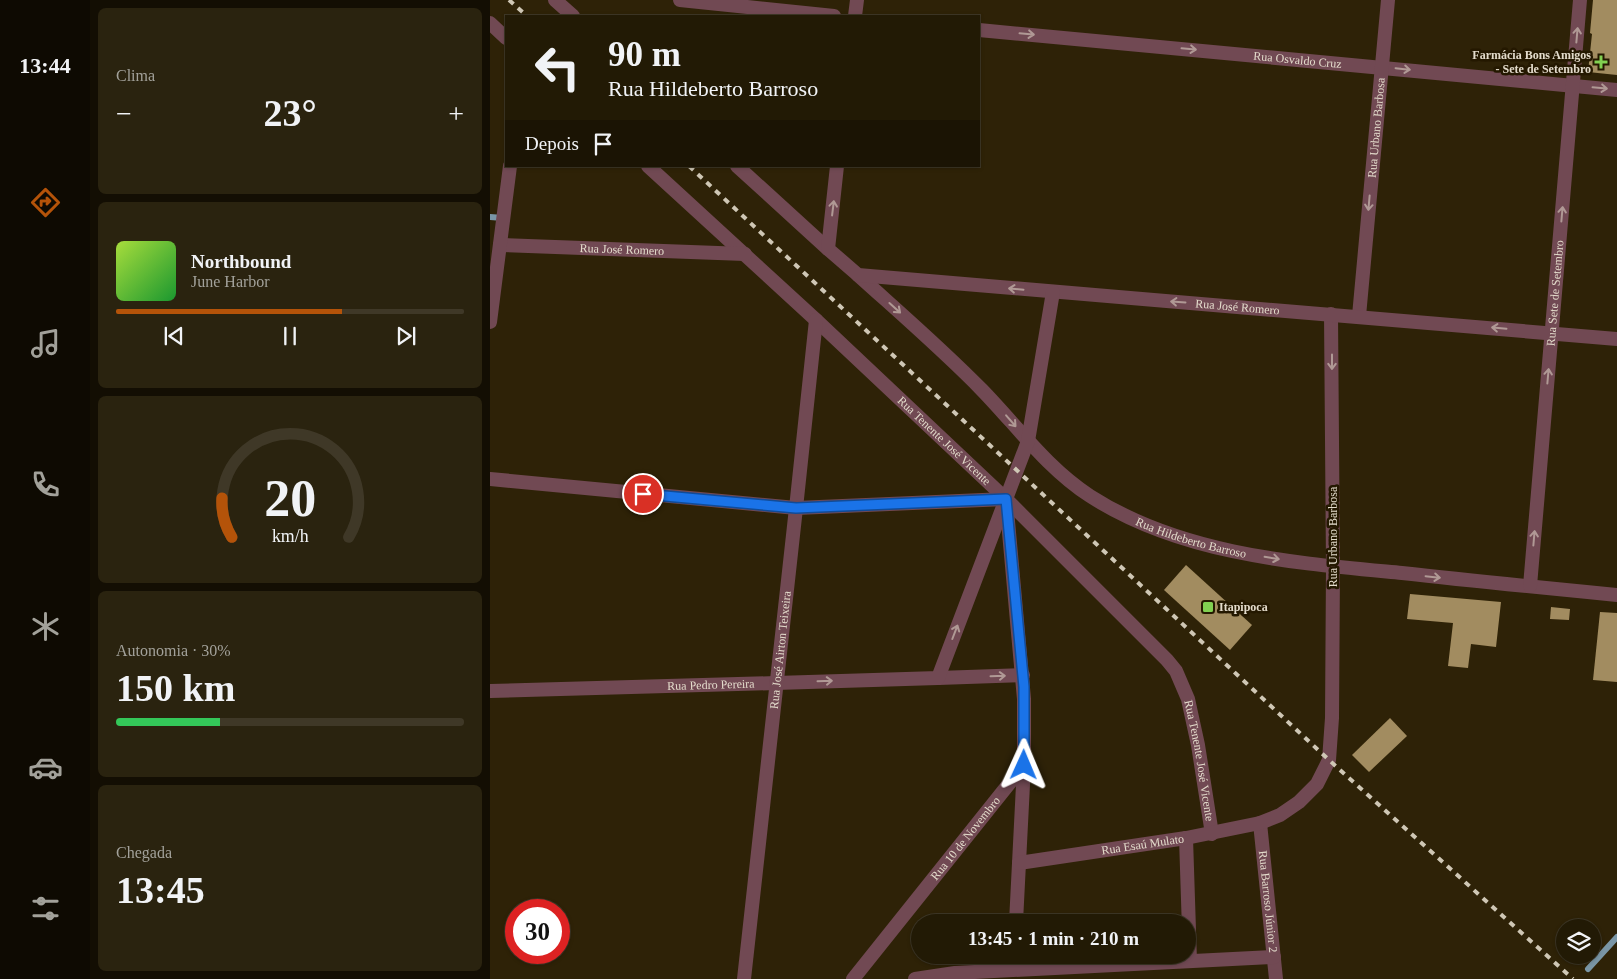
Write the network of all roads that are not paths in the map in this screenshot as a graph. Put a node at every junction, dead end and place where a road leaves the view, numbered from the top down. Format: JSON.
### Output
{"nodes":[{"id":1,"x":555,"y":0,"type":"edge"},
{"id":2,"x":680,"y":0,"type":"edge"},
{"id":3,"x":856,"y":0,"type":"edge"},
{"id":4,"x":1388,"y":0,"type":"edge"},
{"id":5,"x":1580,"y":0,"type":"edge"},
{"id":6,"x":572,"y":15,"type":"edge"},
{"id":7,"x":824,"y":15,"type":"edge"},
{"id":8,"x":855,"y":15,"type":"edge"},
{"id":9,"x":490,"y":23,"type":"edge"},
{"id":10,"x":980,"y":30,"type":"edge"},
{"id":11,"x":505,"y":37,"type":"edge"},
{"id":12,"x":1382,"y":67,"type":"junction"},
{"id":13,"x":1573,"y":86,"type":"junction"},
{"id":14,"x":1617,"y":90,"type":"edge"},
{"id":15,"x":510,"y":167,"type":"edge"},
{"id":16,"x":649,"y":167,"type":"edge"},
{"id":17,"x":738,"y":167,"type":"edge"},
{"id":18,"x":837,"y":167,"type":"edge"},
{"id":19,"x":500,"y":245,"type":"junction"},
{"id":20,"x":828,"y":249,"type":"junction"},
{"id":21,"x":745,"y":254,"type":"junction"},
{"id":22,"x":858,"y":276,"type":"junction"},
{"id":23,"x":1053,"y":292,"type":"junction"},
{"id":24,"x":491,"y":308,"type":"edge"},
{"id":25,"x":1331,"y":314,"type":"junction"},
{"id":26,"x":1359,"y":316,"type":"junction"},
{"id":27,"x":816,"y":320,"type":"junction"},
{"id":28,"x":490,"y":322,"type":"edge"},
{"id":29,"x":1552,"y":333,"type":"junction"},
{"id":30,"x":1617,"y":338,"type":"edge"},
{"id":31,"x":1028,"y":441,"type":"junction"},
{"id":32,"x":490,"y":479,"type":"edge"},
{"id":33,"x":1006,"y":499,"type":"junction"},
{"id":34,"x":796,"y":508,"type":"junction"},
{"id":35,"x":1333,"y":566,"type":"junction"},
{"id":36,"x":1530,"y":586,"type":"junction"},
{"id":37,"x":1617,"y":595,"type":"edge"},
{"id":38,"x":1023,"y":675,"type":"junction"},
{"id":39,"x":938,"y":678,"type":"junction"},
{"id":40,"x":776,"y":683,"type":"junction"},
{"id":41,"x":490,"y":691,"type":"edge"},
{"id":42,"x":1329,"y":760,"type":"joint"},
{"id":43,"x":1024,"y":765,"type":"junction"},
{"id":44,"x":1260,"y":823,"type":"junction"},
{"id":45,"x":1212,"y":834,"type":"junction"},
{"id":46,"x":1186,"y":838,"type":"junction"},
{"id":47,"x":1019,"y":863,"type":"junction"},
{"id":48,"x":1016,"y":914,"type":"edge"},
{"id":49,"x":1188,"y":914,"type":"edge"},
{"id":50,"x":1274,"y":957,"type":"junction"},
{"id":51,"x":1196,"y":961,"type":"edge"},
{"id":52,"x":1013,"y":964,"type":"edge"},
{"id":53,"x":1131,"y":964,"type":"edge"},
{"id":54,"x":1013,"y":970,"type":"junction"},
{"id":55,"x":744,"y":979,"type":"edge"},
{"id":56,"x":853,"y":979,"type":"edge"},
{"id":57,"x":915,"y":979,"type":"edge"},
{"id":58,"x":1276,"y":979,"type":"edge"}],
"edges":[{"from":1,"to":6,"type":"street"},
{"from":2,"to":7,"type":"street"},
{"from":3,"to":8,"type":"street"},
{"from":4,"to":12,"type":"street","name":"Rua Urbano Barbosa"},
{"from":13,"to":5,"type":"street","name":"Rua Sete de Setembro","one_way":true},
{"from":9,"to":11,"type":"street"},
{"from":10,"to":12,"type":"street","name":"Rua Osvaldo Cruz","one_way":true},
{"from":12,"to":13,"type":"street","name":"Rua Osvaldo Cruz","one_way":true},
{"from":12,"to":26,"type":"street","name":"Rua Urbano Barbosa","one_way":true},
{"from":13,"to":14,"type":"street","name":"Rua Osvaldo Cruz","one_way":true},
{"from":29,"to":13,"type":"street","name":"Rua Sete de Setembro","one_way":true},
{"from":15,"to":19,"type":"street"},
{"from":16,"to":21,"type":"street","name":"Rua Tenente José Vicente"},
{"from":17,"to":20,"type":"street"},
{"from":20,"to":18,"type":"street","one_way":true},
{"from":19,"to":21,"type":"street","name":"Rua José Romero"},
{"from":19,"to":24,"type":"street"},
{"from":20,"to":22,"type":"street"},
{"from":21,"to":27,"type":"street","name":"Rua Tenente José Vicente"},
{"from":23,"to":22,"type":"street","name":"Rua José Romero","one_way":true},
{"from":22,"to":31,"type":"street","name":"Rua Hildeberto Barroso","one_way":true},
{"from":25,"to":23,"type":"street","name":"Rua José Romero","one_way":true},
{"from":23,"to":31,"type":"street"},
{"from":24,"to":28,"type":"street"},
{"from":25,"to":26,"type":"street","name":"Rua José Romero"},
{"from":25,"to":35,"type":"street","name":"Rua Urbano Barbosa","one_way":true},
{"from":29,"to":26,"type":"street","name":"Rua José Romero","one_way":true},
{"from":27,"to":33,"type":"street","name":"Rua Tenente José Vicente"},
{"from":27,"to":34,"type":"street","name":"Rua José Airton Teixeira"},
{"from":29,"to":30,"type":"street","name":"Rua José Romero"},
{"from":36,"to":29,"type":"street","name":"Rua Sete de Setembro","one_way":true},
{"from":31,"to":33,"type":"street"},
{"from":31,"to":35,"type":"street","name":"Rua Hildeberto Barroso","one_way":true},
{"from":32,"to":34,"type":"street"},
{"from":33,"to":34,"type":"street"},
{"from":33,"to":38,"type":"street"},
{"from":39,"to":33,"type":"street","one_way":true},
{"from":33,"to":45,"type":"street","name":"Rua Tenente José Vicente"},
{"from":34,"to":40,"type":"street","name":"Rua José Airton Teixeira"},
{"from":35,"to":36,"type":"street","name":"Rua Hildeberto Barroso","one_way":true},
{"from":35,"to":42,"type":"street","name":"Rua Urbano Barbosa"},
{"from":36,"to":37,"type":"street","name":"Rua Hildeberto Barroso"},
{"from":39,"to":38,"type":"street","name":"Rua Pedro Pereira","one_way":true},
{"from":38,"to":43,"type":"street"},
{"from":40,"to":39,"type":"street","name":"Rua Pedro Pereira","one_way":true},
{"from":40,"to":41,"type":"street","name":"Rua Pedro Pereira"},
{"from":40,"to":55,"type":"street","name":"Rua José Airton Teixeira"},
{"from":42,"to":44,"type":"street","name":"Rua Esaú Mulato"},
{"from":43,"to":47,"type":"street"},
{"from":43,"to":56,"type":"street","name":"Rua 10 de Novembro"},
{"from":44,"to":45,"type":"street","name":"Rua Esaú Mulato"},
{"from":44,"to":50,"type":"street","name":"Rua Barroso Júnior 2"},
{"from":45,"to":46,"type":"street","name":"Rua Esaú Mulato"},
{"from":46,"to":47,"type":"street","name":"Rua Esaú Mulato"},
{"from":46,"to":49,"type":"street"},
{"from":47,"to":48,"type":"street"},
{"from":50,"to":51,"type":"street"},
{"from":50,"to":58,"type":"street","name":"Rua Barroso Júnior 2"},
{"from":52,"to":54,"type":"street"},
{"from":53,"to":54,"type":"street"},
{"from":54,"to":57,"type":"street"}]}
